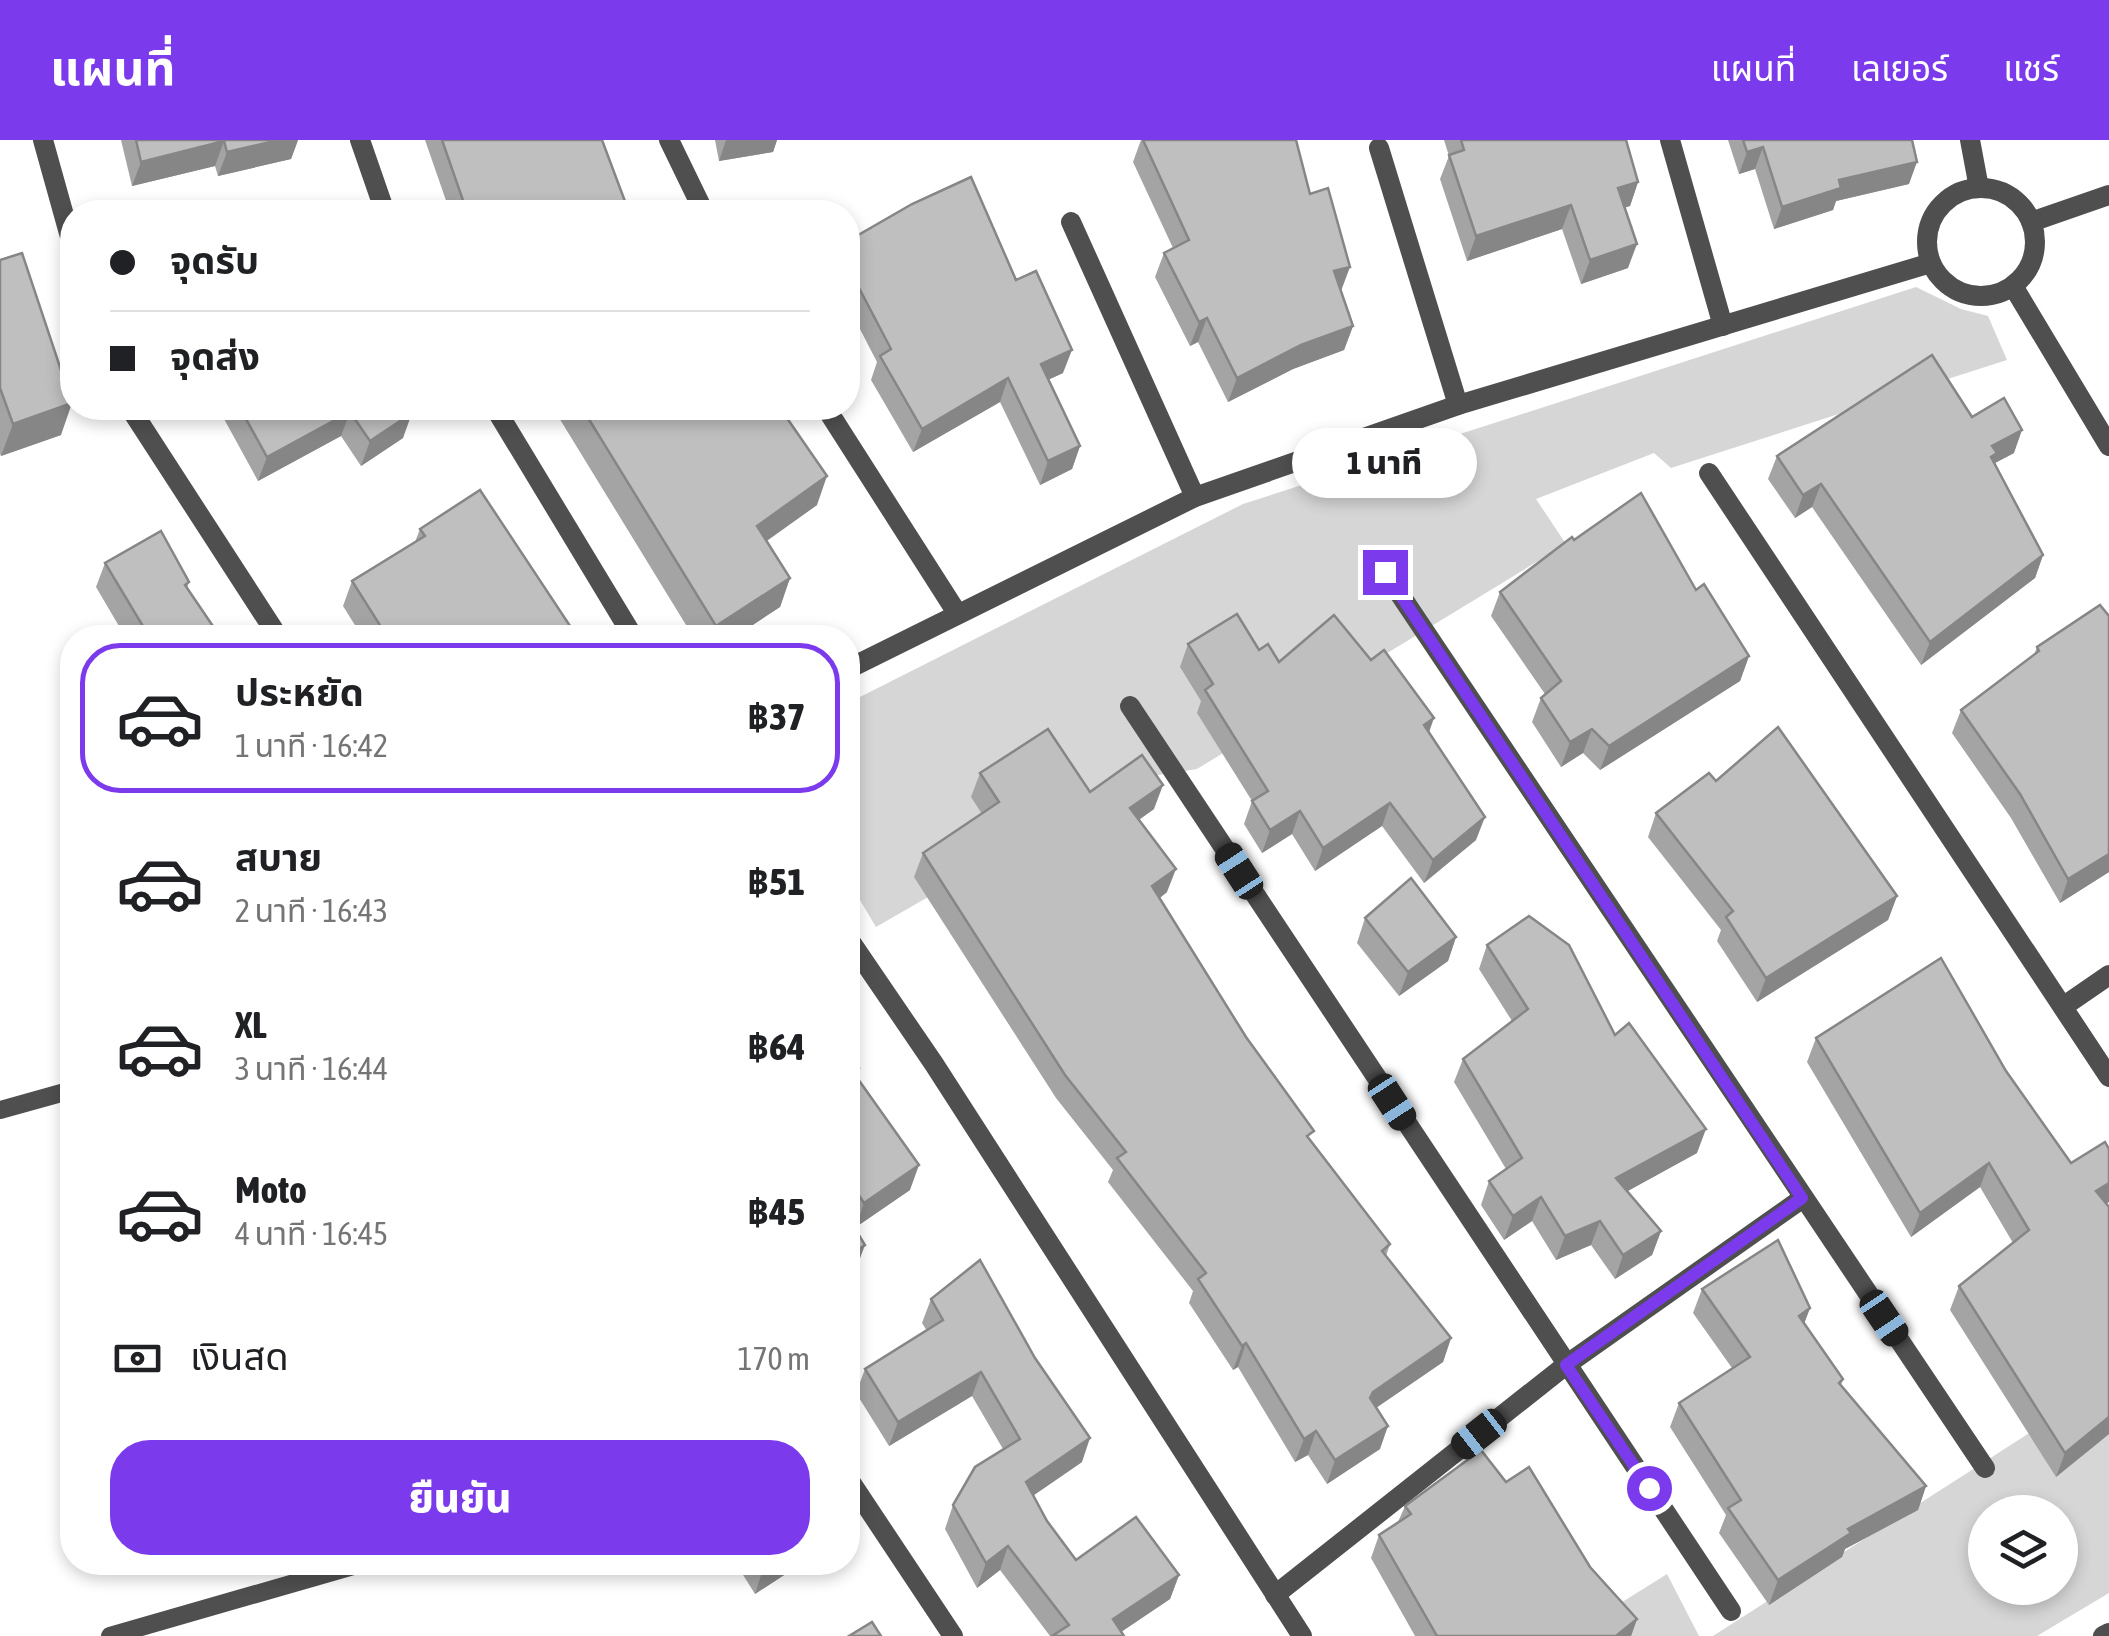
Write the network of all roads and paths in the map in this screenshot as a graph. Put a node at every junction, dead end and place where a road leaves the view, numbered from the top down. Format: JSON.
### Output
{"nodes":[{"id":1,"x":43,"y":140,"type":"edge"},
{"id":2,"x":360,"y":140,"type":"edge"},
{"id":3,"x":669,"y":140,"type":"edge"},
{"id":4,"x":1670,"y":140,"type":"edge"},
{"id":5,"x":1970,"y":140,"type":"edge"},
{"id":6,"x":1378,"y":148,"type":"dead end"},
{"id":7,"x":1979,"y":188,"type":"junction"},
{"id":8,"x":2109,"y":194,"type":"edge"},
{"id":9,"x":381,"y":200,"type":"edge"},
{"id":10,"x":698,"y":200,"type":"edge"},
{"id":11,"x":60,"y":201,"type":"edge"},
{"id":12,"x":1071,"y":222,"type":"dead end"},
{"id":13,"x":2031,"y":222,"type":"junction"},
{"id":14,"x":1931,"y":263,"type":"junction"},
{"id":15,"x":2013,"y":286,"type":"junction"},
{"id":16,"x":1722,"y":326,"type":"junction"},
{"id":17,"x":1458,"y":404,"type":"junction"},
{"id":18,"x":138,"y":420,"type":"edge"},
{"id":19,"x":502,"y":420,"type":"edge"},
{"id":20,"x":834,"y":420,"type":"edge"},
{"id":21,"x":2109,"y":446,"type":"edge"},
{"id":22,"x":1709,"y":473,"type":"dead end"},
{"id":23,"x":1195,"y":496,"type":"junction"},
{"id":24,"x":1385,"y":572,"type":"dead end"},
{"id":25,"x":957,"y":613,"type":"junction"},
{"id":26,"x":271,"y":625,"type":"edge"},
{"id":27,"x":626,"y":625,"type":"edge"},
{"id":28,"x":860,"y":663,"type":"edge"},
{"id":29,"x":1130,"y":706,"type":"dead end"},
{"id":30,"x":860,"y":956,"type":"edge"},
{"id":31,"x":2109,"y":975,"type":"edge"},
{"id":32,"x":2064,"y":1006,"type":"junction"},
{"id":33,"x":2109,"y":1077,"type":"edge"},
{"id":34,"x":60,"y":1093,"type":"edge"},
{"id":35,"x":0,"y":1110,"type":"edge"},
{"id":36,"x":1802,"y":1198,"type":"junction"},
{"id":37,"x":1566,"y":1365,"type":"junction"},
{"id":38,"x":1986,"y":1468,"type":"dead end"},
{"id":39,"x":860,"y":1496,"type":"edge"},
{"id":40,"x":323,"y":1575,"type":"edge"},
{"id":41,"x":1276,"y":1594,"type":"junction"},
{"id":42,"x":1731,"y":1611,"type":"dead end"},
{"id":43,"x":110,"y":1636,"type":"edge"},
{"id":44,"x":953,"y":1636,"type":"edge"},
{"id":45,"x":1302,"y":1636,"type":"edge"}],
"edges":[{"from":1,"to":11,"type":"street"},
{"from":2,"to":9,"type":"street"},
{"from":3,"to":10,"type":"street"},
{"from":4,"to":16,"type":"street"},
{"from":5,"to":7,"type":"street"},
{"from":6,"to":17,"type":"street"},
{"from":7,"to":13,"type":"street"},
{"from":7,"to":14,"type":"street"},
{"from":8,"to":13,"type":"street"},
{"from":12,"to":23,"type":"street"},
{"from":13,"to":15,"type":"street"},
{"from":14,"to":15,"type":"street"},
{"from":14,"to":16,"type":"street"},
{"from":15,"to":21,"type":"street"},
{"from":16,"to":17,"type":"street"},
{"from":17,"to":23,"type":"street"},
{"from":18,"to":26,"type":"street"},
{"from":19,"to":27,"type":"street"},
{"from":20,"to":25,"type":"street"},
{"from":22,"to":32,"type":"street"},
{"from":23,"to":25,"type":"street"},
{"from":24,"to":36,"type":"street"},
{"from":25,"to":28,"type":"street"},
{"from":29,"to":37,"type":"street"},
{"from":30,"to":41,"type":"street"},
{"from":31,"to":32,"type":"street"},
{"from":32,"to":33,"type":"street"},
{"from":34,"to":35,"type":"lane"},
{"from":36,"to":37,"type":"street"},
{"from":36,"to":38,"type":"street"},
{"from":37,"to":41,"type":"street"},
{"from":37,"to":42,"type":"street"},
{"from":39,"to":44,"type":"street"},
{"from":40,"to":43,"type":"lane"},
{"from":41,"to":45,"type":"street"}]}
